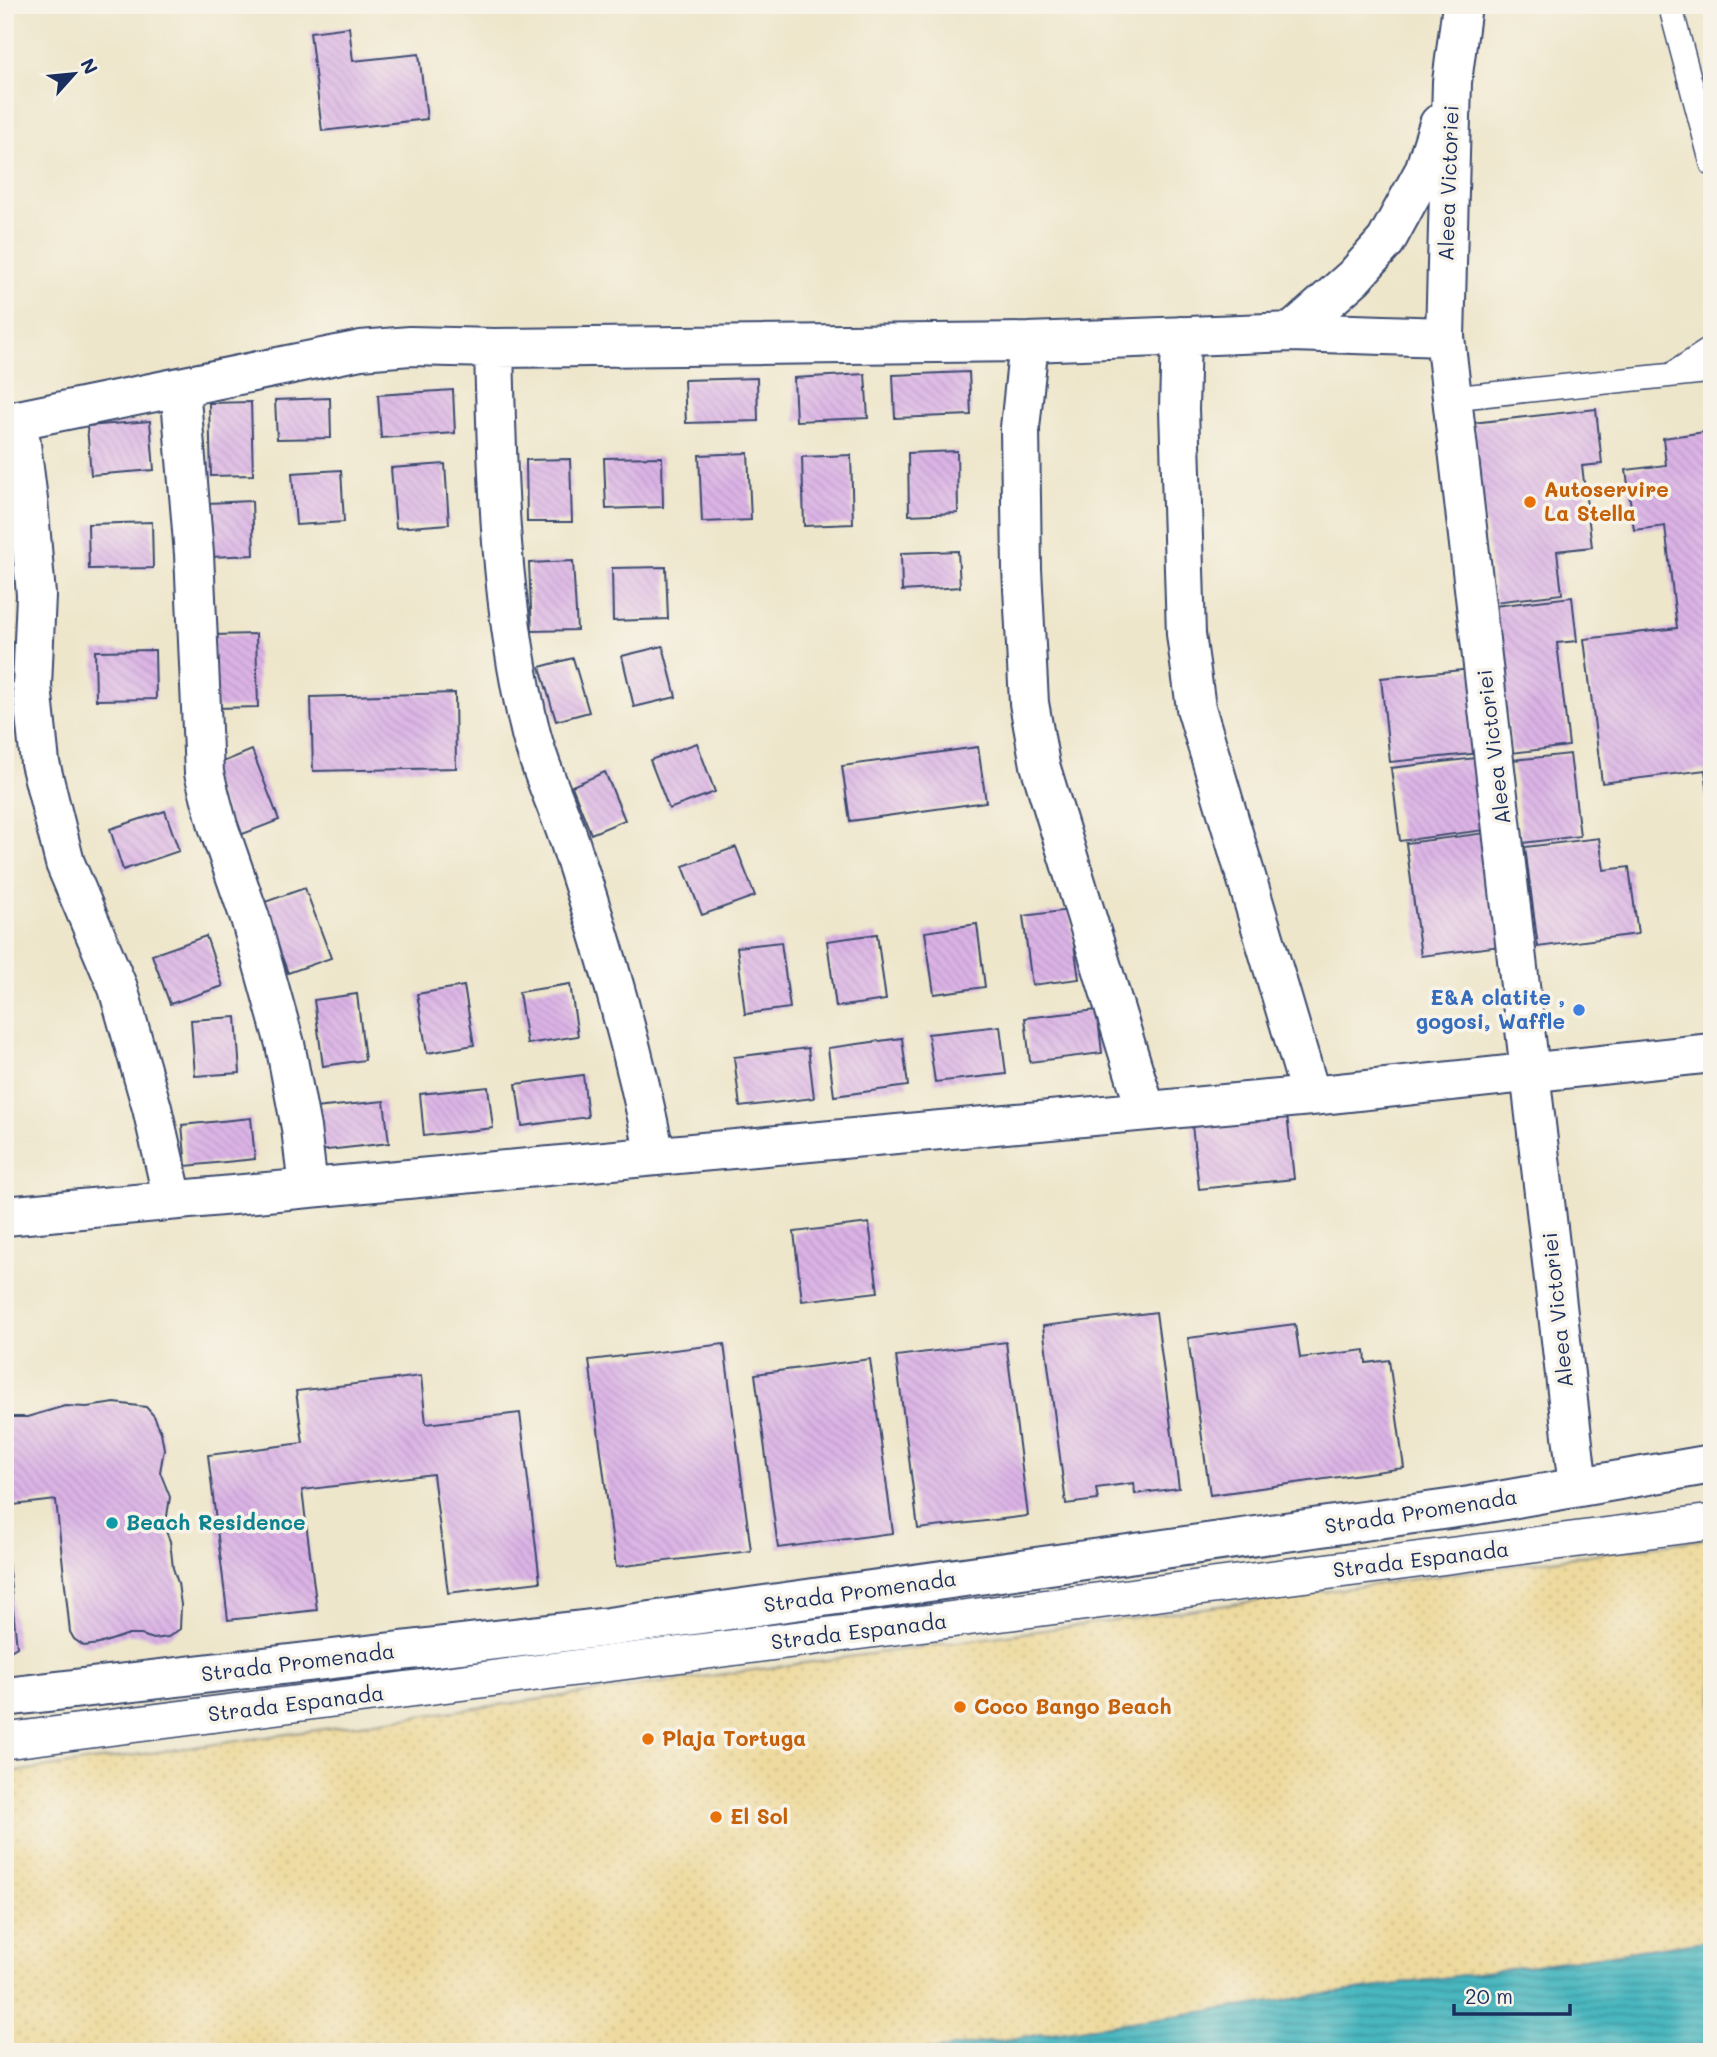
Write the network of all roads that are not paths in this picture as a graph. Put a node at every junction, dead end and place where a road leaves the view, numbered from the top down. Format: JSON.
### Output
{"nodes":[{"id":1,"x":1462,"y":5,"type":"edge"},
{"id":2,"x":1671,"y":5,"type":"edge"},
{"id":3,"x":1452,"y":82,"type":"junction"},
{"id":4,"x":1712,"y":164,"type":"edge"},
{"id":5,"x":1292,"y":332,"type":"junction"},
{"id":6,"x":1181,"y":336,"type":"junction"},
{"id":7,"x":1445,"y":337,"type":"junction"},
{"id":8,"x":1029,"y":342,"type":"junction"},
{"id":9,"x":494,"y":348,"type":"junction"},
{"id":10,"x":1712,"y":348,"type":"edge"},
{"id":11,"x":1712,"y":371,"type":"edge"},
{"id":12,"x":1672,"y":374,"type":"junction"},
{"id":13,"x":180,"y":387,"type":"junction"},
{"id":14,"x":1453,"y":398,"type":"junction"},
{"id":15,"x":12,"y":422,"type":"edge"},
{"id":16,"x":1712,"y":1053,"type":"edge"},
{"id":17,"x":1532,"y":1073,"type":"junction"},
{"id":18,"x":1311,"y":1096,"type":"junction"},
{"id":19,"x":1146,"y":1111,"type":"junction"},
{"id":20,"x":655,"y":1156,"type":"junction"},
{"id":21,"x":308,"y":1188,"type":"junction"},
{"id":22,"x":173,"y":1200,"type":"junction"},
{"id":23,"x":5,"y":1216,"type":"edge"},
{"id":24,"x":1712,"y":1464,"type":"edge"},
{"id":25,"x":1578,"y":1487,"type":"junction"},
{"id":26,"x":1712,"y":1522,"type":"edge"},
{"id":27,"x":5,"y":1697,"type":"edge"},
{"id":28,"x":5,"y":1741,"type":"edge"}],
"edges":[{"from":1,"to":3,"type":"street","name":"Aleea Victoriei"},
{"from":2,"to":4,"type":"lane"},
{"from":3,"to":5,"type":"street"},
{"from":3,"to":7,"type":"street","name":"Aleea Victoriei"},
{"from":5,"to":6,"type":"street"},
{"from":5,"to":7,"type":"street"},
{"from":6,"to":8,"type":"street"},
{"from":6,"to":18,"type":"street"},
{"from":7,"to":14,"type":"street","name":"Aleea Victoriei"},
{"from":8,"to":9,"type":"street"},
{"from":8,"to":19,"type":"street"},
{"from":9,"to":13,"type":"street"},
{"from":9,"to":20,"type":"street"},
{"from":10,"to":12,"type":"lane"},
{"from":11,"to":12,"type":"lane"},
{"from":12,"to":14,"type":"lane"},
{"from":13,"to":15,"type":"street"},
{"from":13,"to":21,"type":"street"},
{"from":14,"to":17,"type":"street","name":"Aleea Victoriei"},
{"from":15,"to":22,"type":"street"},
{"from":16,"to":17,"type":"street"},
{"from":17,"to":18,"type":"street"},
{"from":17,"to":25,"type":"street","name":"Aleea Victoriei"},
{"from":18,"to":19,"type":"street"},
{"from":19,"to":20,"type":"street"},
{"from":20,"to":21,"type":"street"},
{"from":21,"to":22,"type":"street"},
{"from":22,"to":23,"type":"street"},
{"from":24,"to":25,"type":"street","name":"Strada Promenada"},
{"from":25,"to":27,"type":"street","name":"Strada Promenada"},
{"from":26,"to":28,"type":"street","name":"Strada Espanada"}]}
